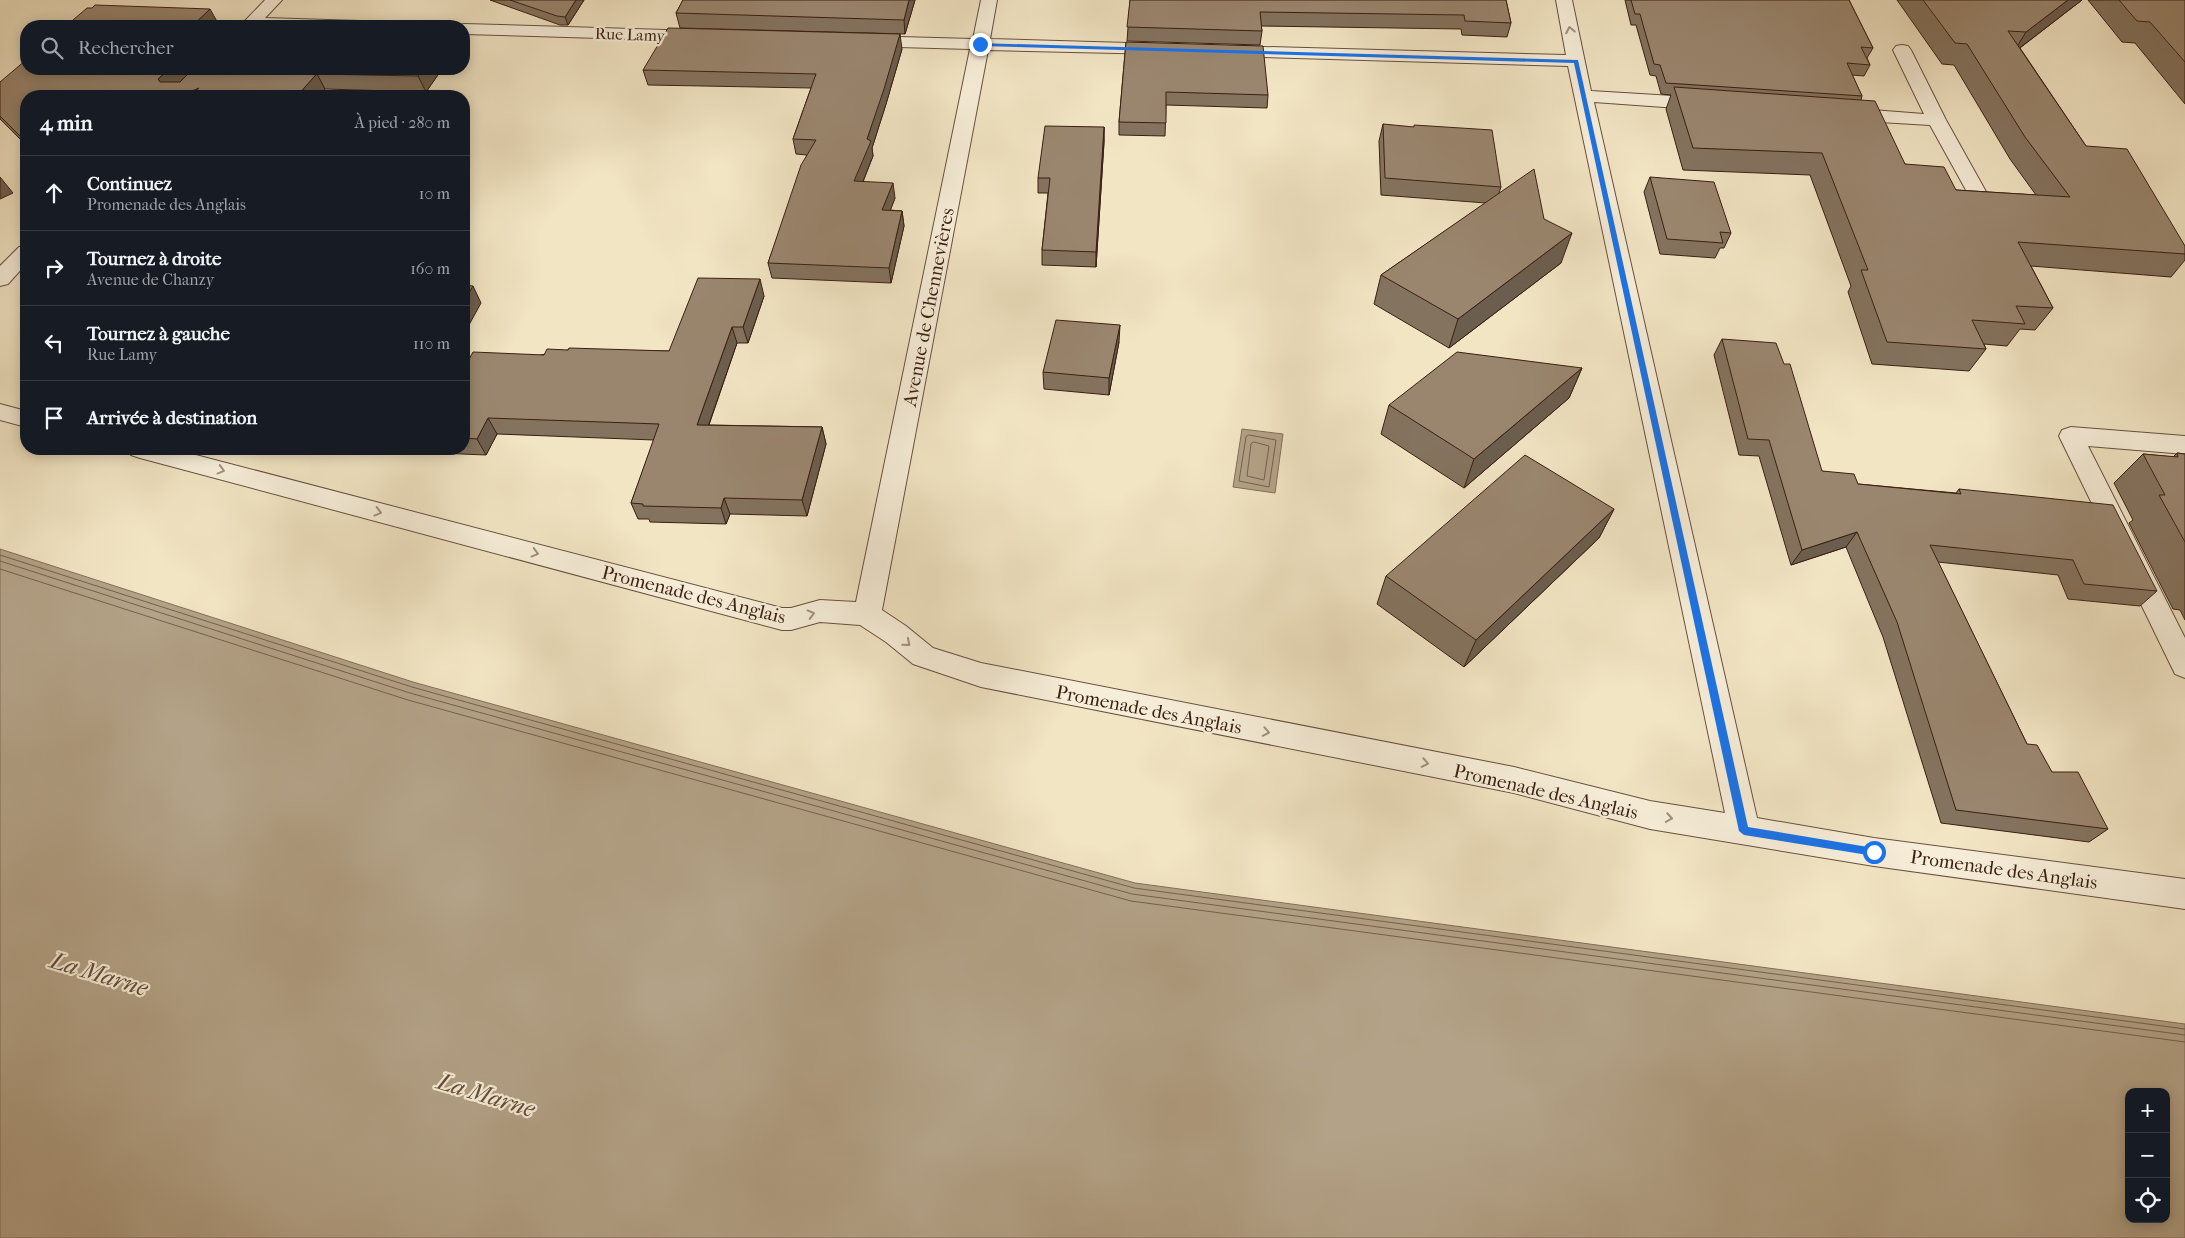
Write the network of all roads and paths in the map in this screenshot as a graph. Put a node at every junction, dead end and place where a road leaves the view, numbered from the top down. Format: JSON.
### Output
{"nodes":[{"id":1,"x":274,"y":0,"type":"edge"},
{"id":2,"x":989,"y":0,"type":"edge"},
{"id":3,"x":1564,"y":0,"type":"edge"},
{"id":4,"x":255,"y":20,"type":"edge"},
{"id":5,"x":470,"y":29,"type":"edge"},
{"id":6,"x":712,"y":36,"type":"edge"},
{"id":7,"x":851,"y":40,"type":"edge"},
{"id":8,"x":980,"y":44,"type":"junction"},
{"id":9,"x":1177,"y":50,"type":"edge"},
{"id":10,"x":1902,"y":50,"type":"dead end"},
{"id":11,"x":1207,"y":51,"type":"edge"},
{"id":12,"x":1576,"y":61,"type":"junction"},
{"id":13,"x":1583,"y":96,"type":"junction"},
{"id":14,"x":1721,"y":105,"type":"edge"},
{"id":15,"x":1829,"y":113,"type":"edge"},
{"id":16,"x":1937,"y":120,"type":"junction"},
{"id":17,"x":1984,"y":206,"type":"edge"},
{"id":18,"x":20,"y":258,"type":"edge"},
{"id":19,"x":0,"y":279,"type":"edge"},
{"id":20,"x":0,"y":412,"type":"edge"},
{"id":21,"x":20,"y":417,"type":"edge"},
{"id":22,"x":2185,"y":445,"type":"edge"},
{"id":23,"x":163,"y":455,"type":"edge"},
{"id":24,"x":867,"y":615,"type":"junction"},
{"id":25,"x":2185,"y":666,"type":"edge"},
{"id":26,"x":1744,"y":831,"type":"junction"},
{"id":27,"x":2185,"y":894,"type":"edge"}],
"edges":[{"from":1,"to":4,"type":"street"},
{"from":2,"to":8,"type":"street","name":"Avenue de Chennevières"},
{"from":12,"to":3,"type":"street","one_way":true},
{"from":5,"to":6,"type":"street","name":"Rue Lamy"},
{"from":7,"to":8,"type":"street"},
{"from":8,"to":9,"type":"street"},
{"from":8,"to":24,"type":"street","name":"Avenue de Chennevières"},
{"from":10,"to":16,"type":"street"},
{"from":11,"to":12,"type":"street"},
{"from":12,"to":13,"type":"street"},
{"from":13,"to":14,"type":"street"},
{"from":13,"to":26,"type":"street"},
{"from":15,"to":16,"type":"street"},
{"from":16,"to":17,"type":"street"},
{"from":18,"to":19,"type":"street"},
{"from":20,"to":21,"type":"street"},
{"from":22,"to":25,"type":"street"},
{"from":23,"to":24,"type":"street","name":"Promenade des Anglais","one_way":true},
{"from":24,"to":26,"type":"street","name":"Promenade des Anglais","one_way":true},
{"from":26,"to":27,"type":"street","name":"Promenade des Anglais"}]}
